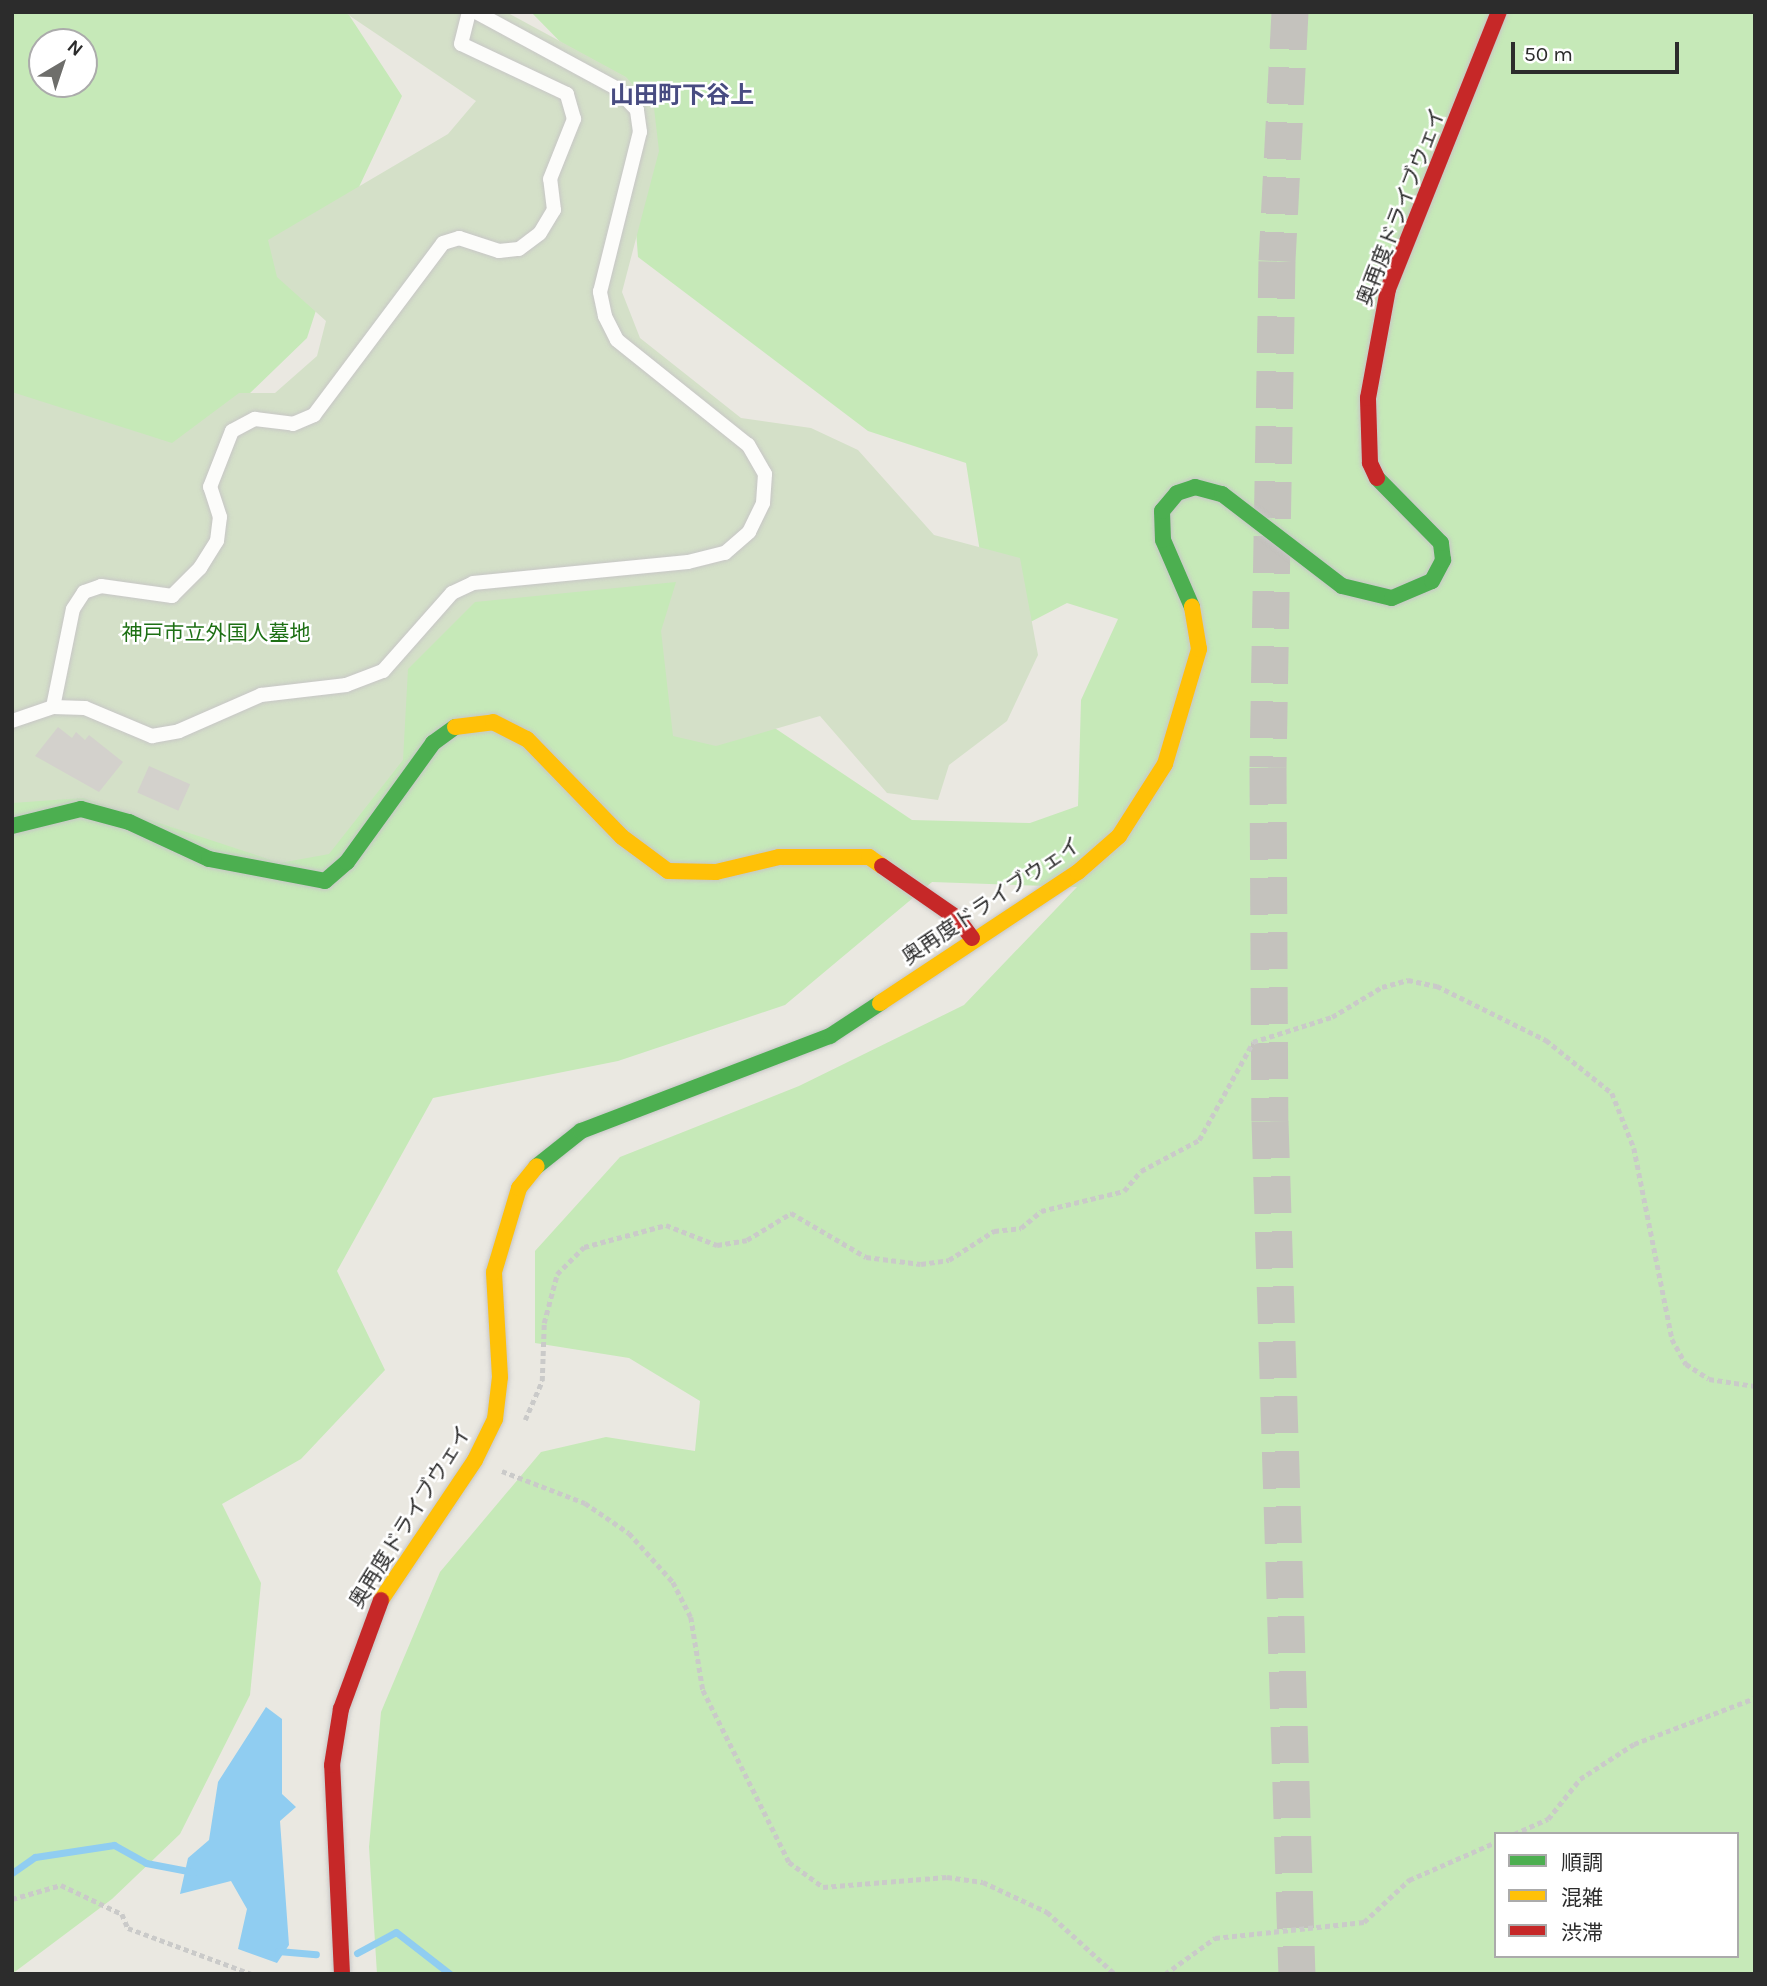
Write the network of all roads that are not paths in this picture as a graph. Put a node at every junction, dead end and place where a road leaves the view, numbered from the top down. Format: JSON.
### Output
{"nodes":[{"id":1,"x":469,"y":12,"type":"edge"},
{"id":2,"x":476,"y":12,"type":"edge"},
{"id":3,"x":1499,"y":12,"type":"edge"},
{"id":4,"x":53,"y":707,"type":"junction"},
{"id":5,"x":12,"y":722,"type":"edge"},
{"id":6,"x":12,"y":826,"type":"edge"},
{"id":7,"x":972,"y":938,"type":"junction"},
{"id":8,"x":342,"y":1974,"type":"edge"}],
"edges":[{"from":1,"to":4,"type":"lane"},
{"from":2,"to":4,"type":"lane"},
{"from":3,"to":7,"type":"street","name":"奥再度ドライブウェイ"},
{"from":4,"to":5,"type":"lane"},
{"from":6,"to":7,"type":"street"},
{"from":7,"to":8,"type":"street","name":"奥再度ドライブウェイ"}]}
